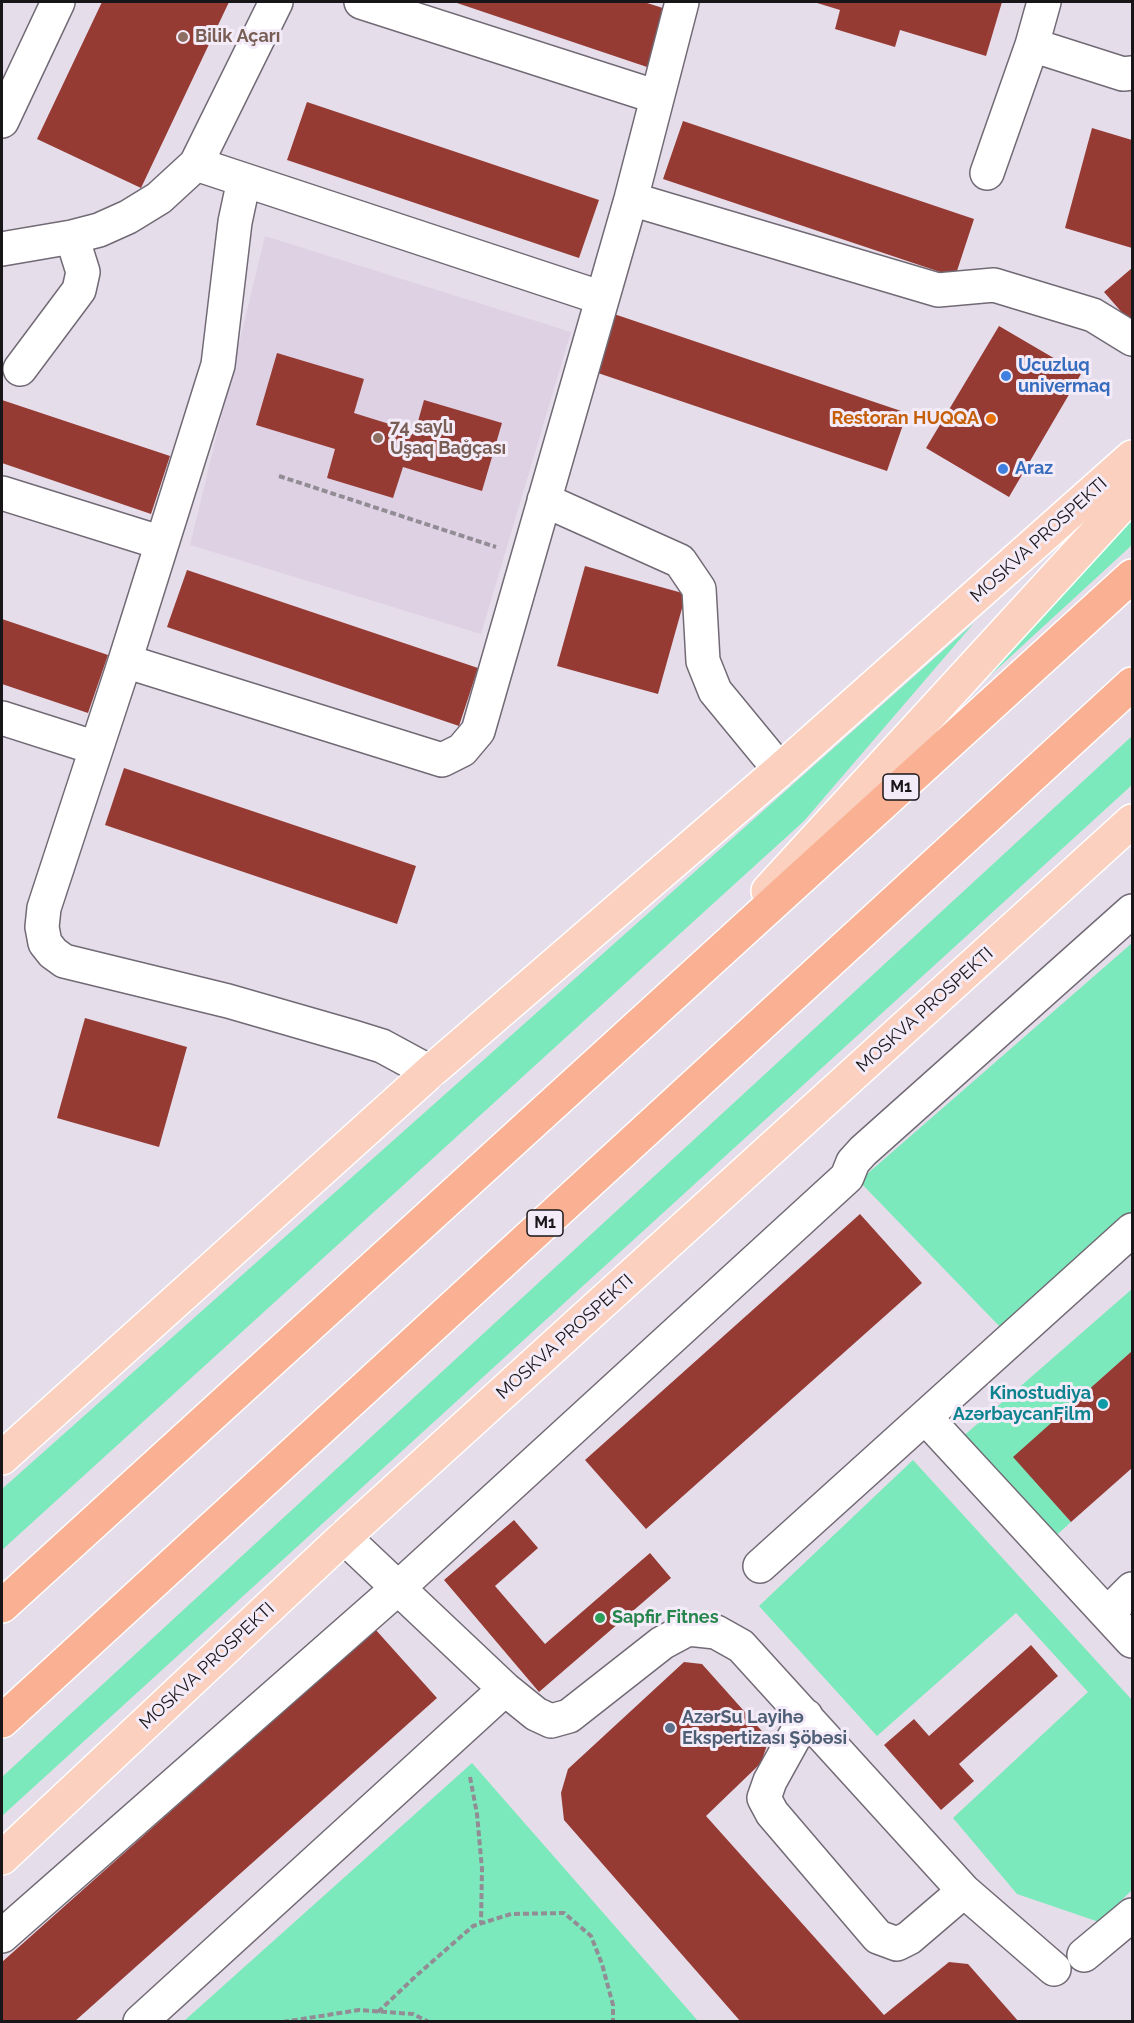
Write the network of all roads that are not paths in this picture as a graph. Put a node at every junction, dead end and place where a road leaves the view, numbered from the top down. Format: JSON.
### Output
{"nodes":[{"id":1,"x":58,"y":2,"type":"edge"},
{"id":2,"x":276,"y":2,"type":"edge"},
{"id":3,"x":361,"y":2,"type":"edge"},
{"id":4,"x":682,"y":2,"type":"edge"},
{"id":5,"x":1044,"y":2,"type":"edge"},
{"id":6,"x":1032,"y":45,"type":"junction"},
{"id":7,"x":1132,"y":73,"type":"edge"},
{"id":8,"x":657,"y":97,"type":"junction"},
{"id":9,"x":2,"y":121,"type":"edge"},
{"id":10,"x":196,"y":164,"type":"junction"},
{"id":11,"x":987,"y":173,"type":"dead end"},
{"id":12,"x":244,"y":180,"type":"junction"},
{"id":13,"x":631,"y":199,"type":"junction"},
{"id":14,"x":72,"y":237,"type":"junction"},
{"id":15,"x":2,"y":249,"type":"edge"},
{"id":16,"x":602,"y":298,"type":"junction"},
{"id":17,"x":1132,"y":339,"type":"edge"},
{"id":18,"x":20,"y":369,"type":"dead end"},
{"id":19,"x":1132,"y":457,"type":"edge"},
{"id":20,"x":2,"y":493,"type":"edge"},
{"id":21,"x":1132,"y":495,"type":"edge"},
{"id":22,"x":544,"y":500,"type":"junction"},
{"id":23,"x":162,"y":543,"type":"junction"},
{"id":24,"x":1132,"y":576,"type":"edge"},
{"id":25,"x":125,"y":661,"type":"junction"},
{"id":26,"x":1132,"y":684,"type":"edge"},
{"id":27,"x":1132,"y":692,"type":"edge"},
{"id":28,"x":2,"y":718,"type":"edge"},
{"id":29,"x":1088,"y":725,"type":"junction"},
{"id":30,"x":96,"y":747,"type":"junction"},
{"id":31,"x":780,"y":770,"type":"junction"},
{"id":32,"x":1128,"y":833,"type":"edge"},
{"id":33,"x":1132,"y":911,"type":"edge"},
{"id":34,"x":670,"y":998,"type":"junction"},
{"id":35,"x":430,"y":1072,"type":"junction"},
{"id":36,"x":1132,"y":1230,"type":"edge"},
{"id":37,"x":926,"y":1418,"type":"junction"},
{"id":38,"x":2,"y":1458,"type":"edge"},
{"id":39,"x":345,"y":1538,"type":"junction"},
{"id":40,"x":760,"y":1566,"type":"dead end"},
{"id":41,"x":398,"y":1588,"type":"junction"},
{"id":42,"x":1132,"y":1589,"type":"edge"},
{"id":43,"x":2,"y":1606,"type":"edge"},
{"id":44,"x":1108,"y":1613,"type":"junction"},
{"id":45,"x":1132,"y":1641,"type":"edge"},
{"id":46,"x":505,"y":1689,"type":"junction"},
{"id":47,"x":806,"y":1716,"type":"junction"},
{"id":48,"x":2,"y":1721,"type":"edge"},
{"id":49,"x":2,"y":1858,"type":"edge"},
{"id":50,"x":964,"y":1891,"type":"junction"},
{"id":51,"x":1132,"y":1915,"type":"edge"},
{"id":52,"x":2,"y":1936,"type":"edge"},
{"id":53,"x":1083,"y":1955,"type":"dead end"},
{"id":54,"x":1054,"y":1969,"type":"dead end"},
{"id":55,"x":140,"y":2022,"type":"edge"}],
"edges":[{"from":1,"to":9,"type":"lane"},
{"from":2,"to":10,"type":"lane"},
{"from":3,"to":8,"type":"lane"},
{"from":4,"to":8,"type":"lane"},
{"from":5,"to":6,"type":"lane"},
{"from":6,"to":7,"type":"lane"},
{"from":6,"to":11,"type":"lane"},
{"from":8,"to":13,"type":"lane"},
{"from":10,"to":12,"type":"lane"},
{"from":10,"to":14,"type":"lane"},
{"from":12,"to":16,"type":"lane"},
{"from":12,"to":23,"type":"lane"},
{"from":13,"to":16,"type":"lane"},
{"from":13,"to":17,"type":"lane"},
{"from":14,"to":15,"type":"lane"},
{"from":14,"to":18,"type":"lane"},
{"from":16,"to":22,"type":"lane"},
{"from":19,"to":31,"type":"main road","name":"MOSKVA PROSPEKTI"},
{"from":20,"to":23,"type":"lane"},
{"from":21,"to":34,"type":"main road"},
{"from":22,"to":25,"type":"lane"},
{"from":22,"to":31,"type":"lane"},
{"from":23,"to":25,"type":"lane"},
{"from":24,"to":34,"type":"highway","number":"M1"},
{"from":25,"to":30,"type":"lane"},
{"from":26,"to":29,"type":"highway","number":"M1"},
{"from":27,"to":29,"type":"highway"},
{"from":28,"to":30,"type":"lane"},
{"from":29,"to":48,"type":"highway","number":"M1"},
{"from":30,"to":35,"type":"lane"},
{"from":31,"to":35,"type":"main road","name":"MOSKVA PROSPEKTI"},
{"from":32,"to":39,"type":"main road","name":"MOSKVA PROSPEKTI"},
{"from":33,"to":41,"type":"lane"},
{"from":34,"to":43,"type":"highway","number":"M1"},
{"from":35,"to":38,"type":"main road","name":"MOSKVA PROSPEKTI"},
{"from":36,"to":37,"type":"lane"},
{"from":37,"to":40,"type":"lane"},
{"from":37,"to":44,"type":"lane"},
{"from":39,"to":41,"type":"lane"},
{"from":39,"to":49,"type":"main road","name":"MOSKVA PROSPEKTI"},
{"from":41,"to":46,"type":"lane"},
{"from":41,"to":52,"type":"lane"},
{"from":42,"to":44,"type":"lane"},
{"from":44,"to":45,"type":"lane"},
{"from":46,"to":47,"type":"lane"},
{"from":46,"to":55,"type":"lane"},
{"from":47,"to":50,"type":"lane"},
{"from":47,"to":50,"type":"lane"},
{"from":50,"to":54,"type":"lane"},
{"from":51,"to":53,"type":"lane"}]}
